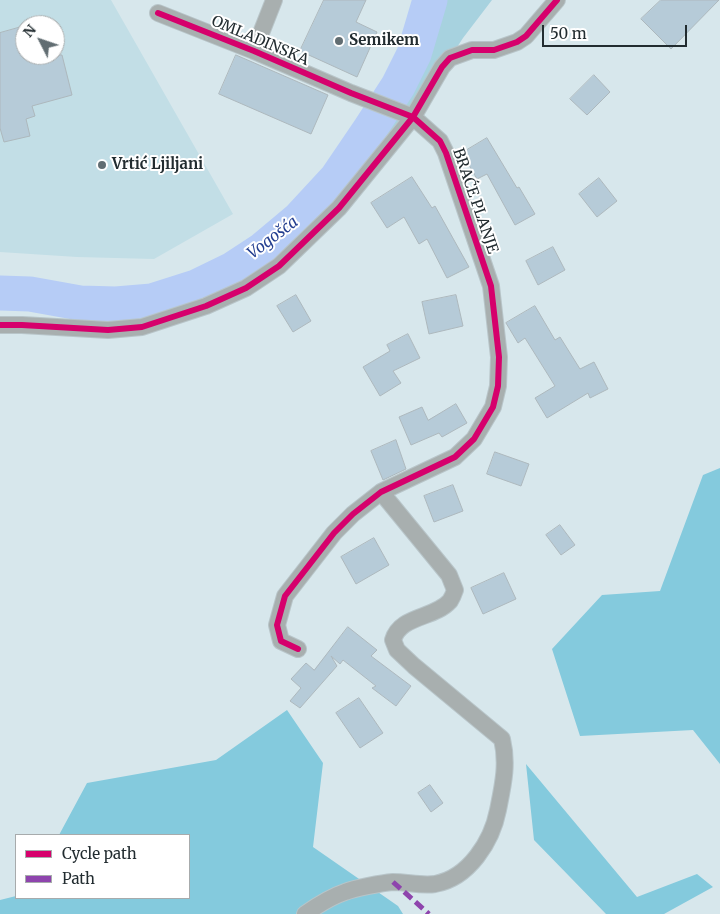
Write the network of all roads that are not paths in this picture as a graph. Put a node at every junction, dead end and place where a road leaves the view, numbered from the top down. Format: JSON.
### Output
{"nodes":[{"id":1,"x":274,"y":0,"type":"edge"},
{"id":2,"x":558,"y":0,"type":"edge"},
{"id":3,"x":158,"y":13,"type":"dead end"},
{"id":4,"x":254,"y":51,"type":"junction"},
{"id":5,"x":406,"y":115,"type":"junction"},
{"id":6,"x":0,"y":325,"type":"edge"},
{"id":7,"x":381,"y":492,"type":"junction"},
{"id":8,"x":298,"y":649,"type":"dead end"},
{"id":9,"x":305,"y":914,"type":"edge"}],
"edges":[{"from":1,"to":4,"type":"street","name":"OMLADINSKA"},
{"from":2,"to":5,"type":"street"},
{"from":3,"to":4,"type":"street","name":"OMLADINSKA"},
{"from":4,"to":5,"type":"street","name":"OMLADINSKA"},
{"from":5,"to":6,"type":"street"},
{"from":5,"to":7,"type":"street","name":"BRAĆE PLANJE"},
{"from":7,"to":8,"type":"street","name":"BRAĆE PLANJE"},
{"from":7,"to":9,"type":"street"}]}
